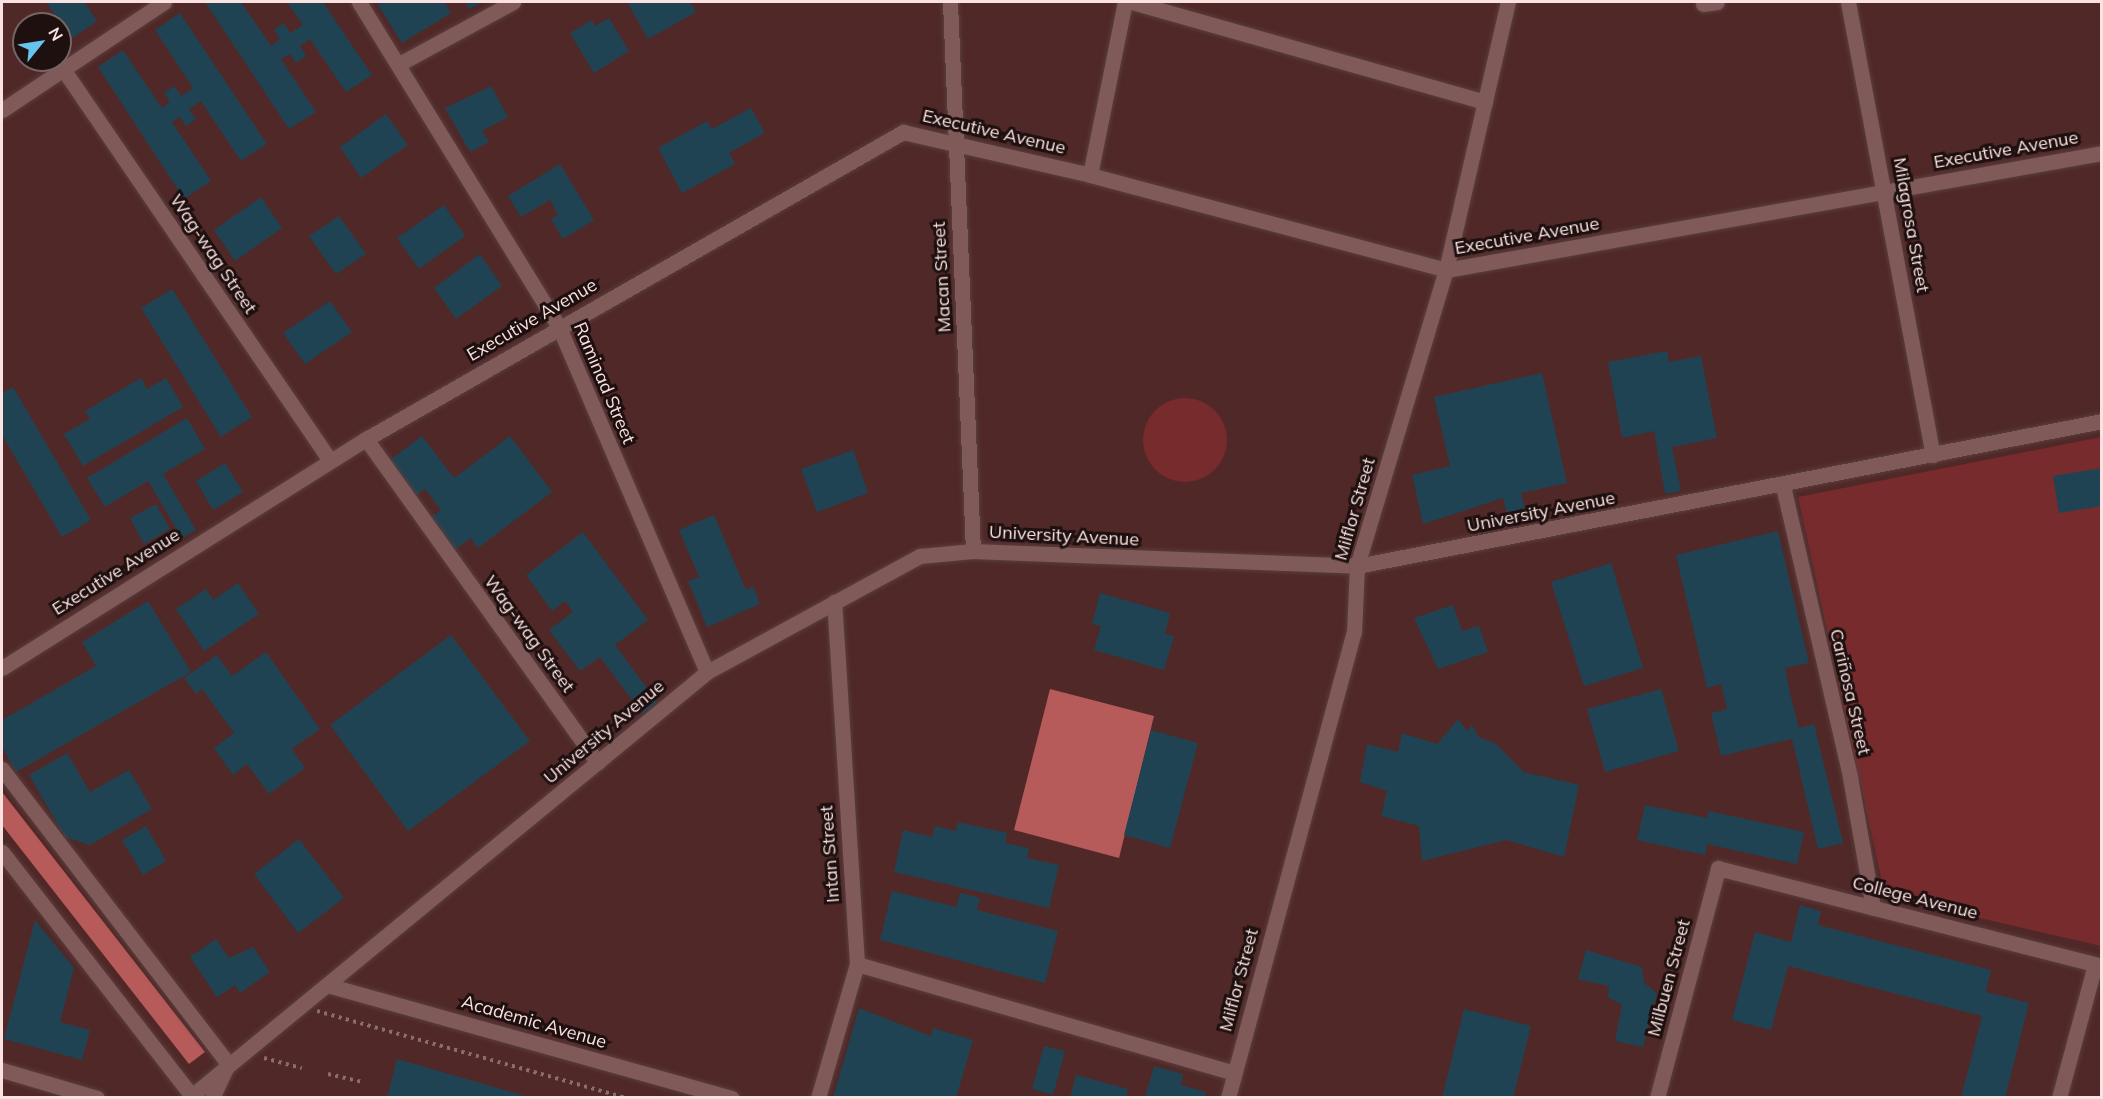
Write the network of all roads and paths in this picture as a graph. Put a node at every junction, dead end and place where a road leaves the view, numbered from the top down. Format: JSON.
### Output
{"nodes":[{"id":1,"x":164,"y":2,"type":"edge"},
{"id":2,"x":359,"y":2,"type":"edge"},
{"id":3,"x":513,"y":2,"type":"edge"},
{"id":4,"x":950,"y":2,"type":"edge"},
{"id":5,"x":1125,"y":2,"type":"edge"},
{"id":6,"x":1132,"y":2,"type":"edge"},
{"id":7,"x":1508,"y":2,"type":"edge"},
{"id":8,"x":1848,"y":2,"type":"edge"},
{"id":9,"x":72,"y":63,"type":"edge"},
{"id":10,"x":399,"y":64,"type":"junction"},
{"id":11,"x":59,"y":72,"type":"edge"},
{"id":12,"x":65,"y":72,"type":"edge"},
{"id":13,"x":1485,"y":102,"type":"junction"},
{"id":14,"x":2,"y":110,"type":"edge"},
{"id":15,"x":955,"y":141,"type":"junction"},
{"id":16,"x":2102,"y":153,"type":"edge"},
{"id":17,"x":1090,"y":175,"type":"junction"},
{"id":18,"x":1886,"y":191,"type":"junction"},
{"id":19,"x":1446,"y":270,"type":"junction"},
{"id":20,"x":559,"y":327,"type":"junction"},
{"id":21,"x":2102,"y":421,"type":"edge"},
{"id":22,"x":366,"y":439,"type":"junction"},
{"id":23,"x":1933,"y":455,"type":"junction"},
{"id":24,"x":330,"y":461,"type":"junction"},
{"id":25,"x":1783,"y":486,"type":"junction"},
{"id":26,"x":973,"y":551,"type":"junction"},
{"id":27,"x":1357,"y":566,"type":"junction"},
{"id":28,"x":834,"y":602,"type":"junction"},
{"id":29,"x":2,"y":648,"type":"edge"},
{"id":30,"x":7,"y":664,"type":"edge"},
{"id":31,"x":707,"y":672,"type":"junction"},
{"id":32,"x":598,"y":763,"type":"junction"},
{"id":33,"x":2,"y":769,"type":"edge"},
{"id":34,"x":2,"y":852,"type":"edge"},
{"id":35,"x":1718,"y":868,"type":"joint"},
{"id":36,"x":1873,"y":908,"type":"junction"},
{"id":37,"x":857,"y":964,"type":"junction"},
{"id":38,"x":2098,"y":966,"type":"edge"},
{"id":39,"x":327,"y":985,"type":"junction"},
{"id":40,"x":315,"y":1011,"type":"dead end"},
{"id":41,"x":261,"y":1057,"type":"dead end"},
{"id":42,"x":228,"y":1064,"type":"junction"},
{"id":43,"x":302,"y":1068,"type":"dead end"},
{"id":44,"x":2,"y":1070,"type":"edge"},
{"id":45,"x":1234,"y":1073,"type":"junction"},
{"id":46,"x":328,"y":1074,"type":"dead end"},
{"id":47,"x":362,"y":1082,"type":"dead end"},
{"id":48,"x":190,"y":1096,"type":"edge"},
{"id":49,"x":97,"y":1098,"type":"edge"},
{"id":50,"x":213,"y":1098,"type":"edge"},
{"id":51,"x":626,"y":1098,"type":"edge"},
{"id":52,"x":731,"y":1098,"type":"edge"},
{"id":53,"x":818,"y":1098,"type":"edge"},
{"id":54,"x":1228,"y":1098,"type":"edge"},
{"id":55,"x":1657,"y":1098,"type":"edge"},
{"id":56,"x":2059,"y":1098,"type":"edge"}],
"edges":[{"from":1,"to":9,"type":"street"},
{"from":2,"to":10,"type":"street","name":"Raminad Street"},
{"from":3,"to":10,"type":"street"},
{"from":4,"to":15,"type":"street","name":"Macan Street"},
{"from":5,"to":17,"type":"street"},
{"from":6,"to":13,"type":"street"},
{"from":7,"to":13,"type":"street","name":"Milflor Street"},
{"from":8,"to":18,"type":"street","name":"Milagrosa Street"},
{"from":10,"to":20,"type":"street","name":"Raminad Street"},
{"from":11,"to":14,"type":"street"},
{"from":12,"to":24,"type":"street","name":"Wag-wag Street"},
{"from":13,"to":19,"type":"street","name":"Milflor Street"},
{"from":15,"to":17,"type":"street","name":"Executive Avenue"},
{"from":15,"to":20,"type":"street","name":"Executive Avenue"},
{"from":15,"to":26,"type":"street","name":"Macan Street"},
{"from":16,"to":18,"type":"street","name":"Executive Avenue"},
{"from":17,"to":19,"type":"street","name":"Executive Avenue"},
{"from":18,"to":19,"type":"street","name":"Executive Avenue"},
{"from":18,"to":23,"type":"street","name":"Milagrosa Street"},
{"from":19,"to":27,"type":"street","name":"Milflor Street"},
{"from":20,"to":22,"type":"street","name":"Executive Avenue"},
{"from":20,"to":31,"type":"street","name":"Raminad Street"},
{"from":21,"to":23,"type":"street","name":"University Avenue"},
{"from":22,"to":24,"type":"street","name":"Executive Avenue"},
{"from":22,"to":32,"type":"street","name":"Wag-wag Street"},
{"from":23,"to":25,"type":"street","name":"University Avenue"},
{"from":24,"to":30,"type":"street","name":"Executive Avenue"},
{"from":25,"to":27,"type":"street","name":"University Avenue"},
{"from":25,"to":36,"type":"street","name":"Cariñosa Street"},
{"from":26,"to":27,"type":"street","name":"University Avenue"},
{"from":26,"to":28,"type":"street","name":"University Avenue"},
{"from":27,"to":45,"type":"street","name":"Milflor Street"},
{"from":28,"to":31,"type":"street","name":"University Avenue"},
{"from":28,"to":37,"type":"street","name":"Intan Street"},
{"from":29,"to":30,"type":"street"},
{"from":31,"to":32,"type":"street","name":"University Avenue"},
{"from":32,"to":39,"type":"street","name":"University Avenue"},
{"from":33,"to":42,"type":"street"},
{"from":34,"to":48,"type":"street"},
{"from":35,"to":36,"type":"street","name":"College Avenue"},
{"from":35,"to":55,"type":"street","name":"Milbuen Street"},
{"from":36,"to":38,"type":"street","name":"College Avenue"},
{"from":37,"to":45,"type":"street"},
{"from":37,"to":53,"type":"street","name":"Intan Street"},
{"from":38,"to":56,"type":"street"},
{"from":39,"to":42,"type":"street","name":"University Avenue"},
{"from":39,"to":52,"type":"street","name":"Academic Avenue"},
{"from":40,"to":51,"type":"path"},
{"from":41,"to":43,"type":"path"},
{"from":42,"to":48,"type":"street","name":"University Avenue"},
{"from":42,"to":50,"type":"street"},
{"from":44,"to":49,"type":"street"},
{"from":45,"to":54,"type":"street","name":"Milflor Street"},
{"from":46,"to":47,"type":"path"}]}
